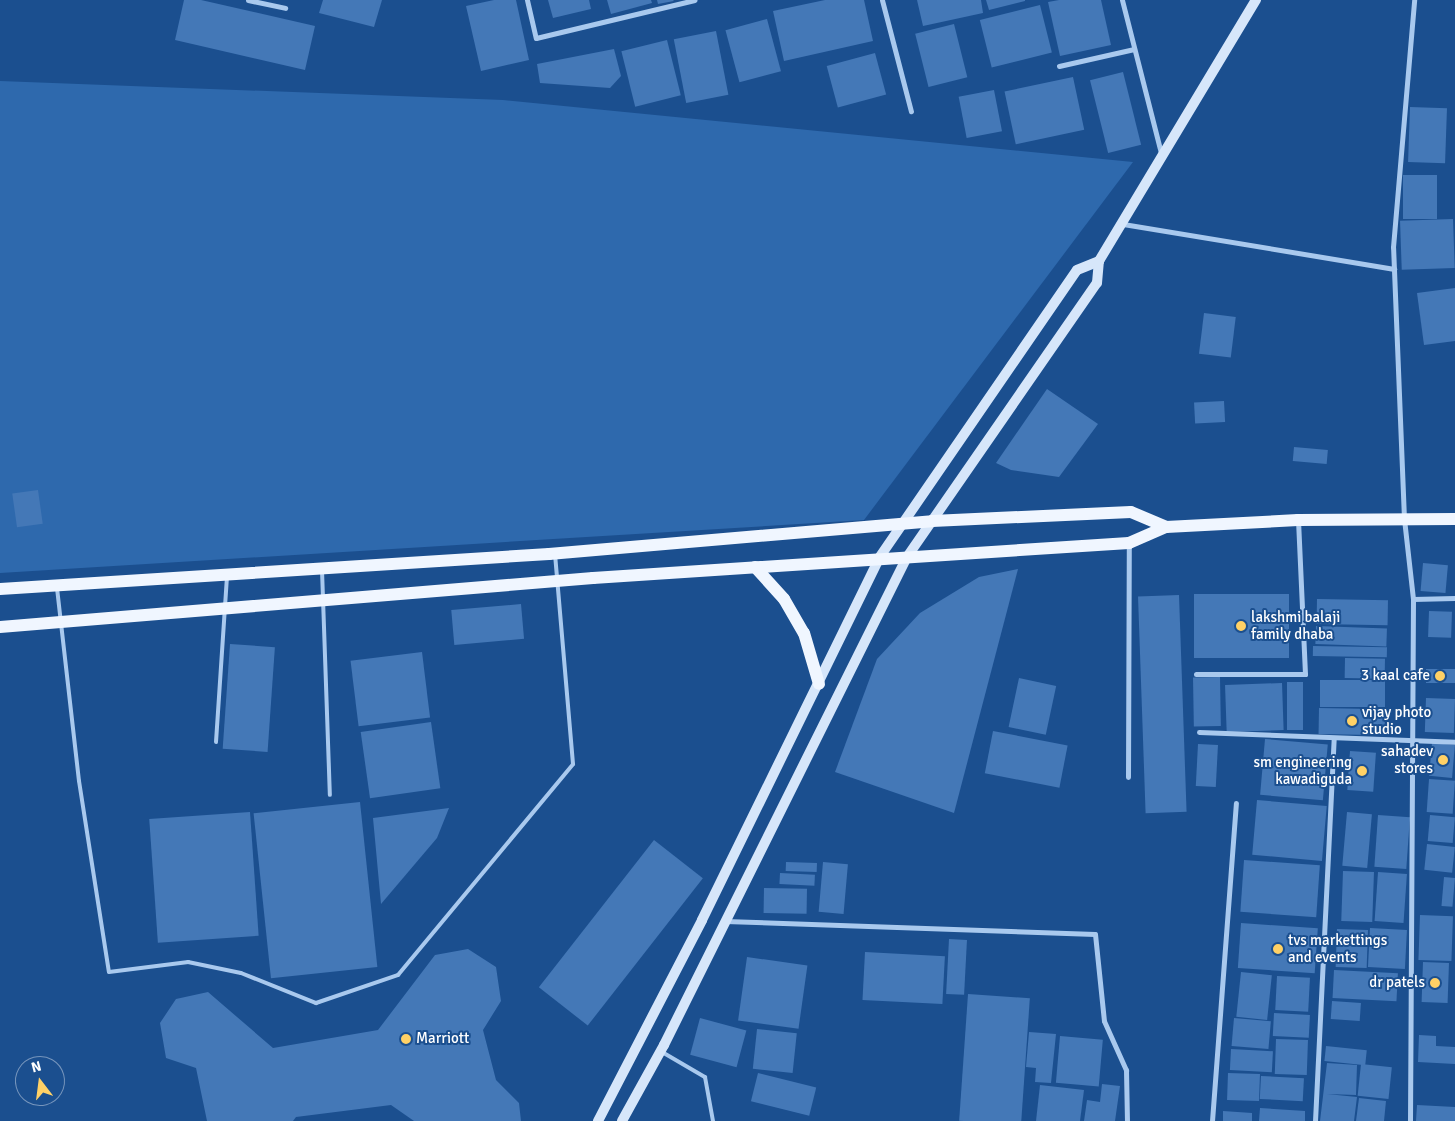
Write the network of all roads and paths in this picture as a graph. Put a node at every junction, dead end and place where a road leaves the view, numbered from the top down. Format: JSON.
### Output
{"nodes":[{"id":1,"x":248,"y":0,"type":"edge"},
{"id":2,"x":527,"y":0,"type":"edge"},
{"id":3,"x":694,"y":0,"type":"edge"},
{"id":4,"x":882,"y":0,"type":"edge"},
{"id":5,"x":1122,"y":0,"type":"edge"},
{"id":6,"x":1256,"y":0,"type":"edge"},
{"id":7,"x":1414,"y":0,"type":"edge"},
{"id":8,"x":285,"y":8,"type":"dead end"},
{"id":9,"x":1134,"y":49,"type":"junction"},
{"id":10,"x":1059,"y":66,"type":"dead end"},
{"id":11,"x":911,"y":111,"type":"dead end"},
{"id":12,"x":1162,"y":154,"type":"junction"},
{"id":13,"x":1123,"y":224,"type":"junction"},
{"id":14,"x":1099,"y":261,"type":"junction"},
{"id":15,"x":1394,"y":269,"type":"junction"},
{"id":16,"x":1404,"y":519,"type":"junction"},
{"id":17,"x":1455,"y":519,"type":"edge"},
{"id":18,"x":1298,"y":520,"type":"junction"},
{"id":19,"x":932,"y":521,"type":"junction"},
{"id":20,"x":902,"y":524,"type":"junction"},
{"id":21,"x":1166,"y":527,"type":"junction"},
{"id":22,"x":1129,"y":544,"type":"junction"},
{"id":23,"x":554,"y":553,"type":"junction"},
{"id":24,"x":907,"y":557,"type":"junction"},
{"id":25,"x":879,"y":558,"type":"junction"},
{"id":26,"x":755,"y":567,"type":"junction"},
{"id":27,"x":322,"y":568,"type":"junction"},
{"id":28,"x":227,"y":574,"type":"junction"},
{"id":29,"x":558,"y":582,"type":"junction"},
{"id":30,"x":57,"y":586,"type":"junction"},
{"id":31,"x":0,"y":589,"type":"edge"},
{"id":32,"x":1455,"y":598,"type":"edge"},
{"id":33,"x":323,"y":599,"type":"junction"},
{"id":34,"x":1413,"y":599,"type":"junction"},
{"id":35,"x":227,"y":607,"type":"junction"},
{"id":36,"x":59,"y":621,"type":"junction"},
{"id":37,"x":0,"y":627,"type":"edge"},
{"id":38,"x":1196,"y":674,"type":"dead end"},
{"id":39,"x":819,"y":684,"type":"junction"},
{"id":40,"x":1199,"y":732,"type":"dead end"},
{"id":41,"x":1334,"y":738,"type":"junction"},
{"id":42,"x":216,"y":742,"type":"dead end"},
{"id":43,"x":1412,"y":742,"type":"junction"},
{"id":44,"x":1455,"y":742,"type":"edge"},
{"id":45,"x":1128,"y":777,"type":"dead end"},
{"id":46,"x":330,"y":795,"type":"dead end"},
{"id":47,"x":1236,"y":802,"type":"dead end"},
{"id":48,"x":725,"y":921,"type":"junction"},
{"id":49,"x":660,"y":1051,"type":"junction"},
{"id":50,"x":598,"y":1121,"type":"edge"},
{"id":51,"x":622,"y":1121,"type":"edge"},
{"id":52,"x":712,"y":1121,"type":"edge"},
{"id":53,"x":1127,"y":1121,"type":"edge"},
{"id":54,"x":1212,"y":1121,"type":"edge"},
{"id":55,"x":1315,"y":1121,"type":"edge"},
{"id":56,"x":1410,"y":1121,"type":"edge"}],
"edges":[{"from":1,"to":8,"type":"street"},
{"from":2,"to":3,"type":"street"},
{"from":4,"to":11,"type":"street"},
{"from":5,"to":9,"type":"street"},
{"from":6,"to":12,"type":"main road"},
{"from":7,"to":15,"type":"street"},
{"from":9,"to":10,"type":"street"},
{"from":9,"to":12,"type":"street"},
{"from":12,"to":13,"type":"main road"},
{"from":13,"to":14,"type":"main road"},
{"from":13,"to":15,"type":"street"},
{"from":14,"to":19,"type":"main road"},
{"from":14,"to":20,"type":"main road"},
{"from":15,"to":16,"type":"street"},
{"from":16,"to":17,"type":"main road"},
{"from":16,"to":18,"type":"main road"},
{"from":16,"to":34,"type":"street"},
{"from":18,"to":21,"type":"main road"},
{"from":18,"to":38,"type":"street"},
{"from":19,"to":20,"type":"main road"},
{"from":19,"to":21,"type":"main road"},
{"from":19,"to":24,"type":"main road"},
{"from":20,"to":23,"type":"main road"},
{"from":20,"to":25,"type":"main road"},
{"from":21,"to":22,"type":"main road"},
{"from":22,"to":24,"type":"main road"},
{"from":22,"to":45,"type":"street"},
{"from":23,"to":27,"type":"main road"},
{"from":23,"to":29,"type":"lane"},
{"from":24,"to":25,"type":"main road"},
{"from":24,"to":48,"type":"main road"},
{"from":25,"to":26,"type":"main road"},
{"from":25,"to":39,"type":"main road"},
{"from":26,"to":29,"type":"main road"},
{"from":26,"to":39,"type":"main road"},
{"from":27,"to":28,"type":"main road"},
{"from":27,"to":33,"type":"lane"},
{"from":28,"to":30,"type":"main road"},
{"from":28,"to":35,"type":"lane"},
{"from":29,"to":33,"type":"main road"},
{"from":29,"to":36,"type":"lane"},
{"from":30,"to":31,"type":"main road"},
{"from":30,"to":36,"type":"lane"},
{"from":32,"to":34,"type":"street"},
{"from":33,"to":35,"type":"main road"},
{"from":33,"to":46,"type":"lane"},
{"from":34,"to":43,"type":"street"},
{"from":35,"to":36,"type":"main road"},
{"from":35,"to":42,"type":"lane"},
{"from":36,"to":37,"type":"main road"},
{"from":39,"to":50,"type":"main road"},
{"from":40,"to":41,"type":"street"},
{"from":41,"to":43,"type":"street"},
{"from":41,"to":55,"type":"street"},
{"from":43,"to":44,"type":"street"},
{"from":43,"to":56,"type":"street"},
{"from":47,"to":54,"type":"street"},
{"from":48,"to":49,"type":"main road"},
{"from":48,"to":53,"type":"street"},
{"from":49,"to":51,"type":"main road"},
{"from":49,"to":52,"type":"lane"}]}
